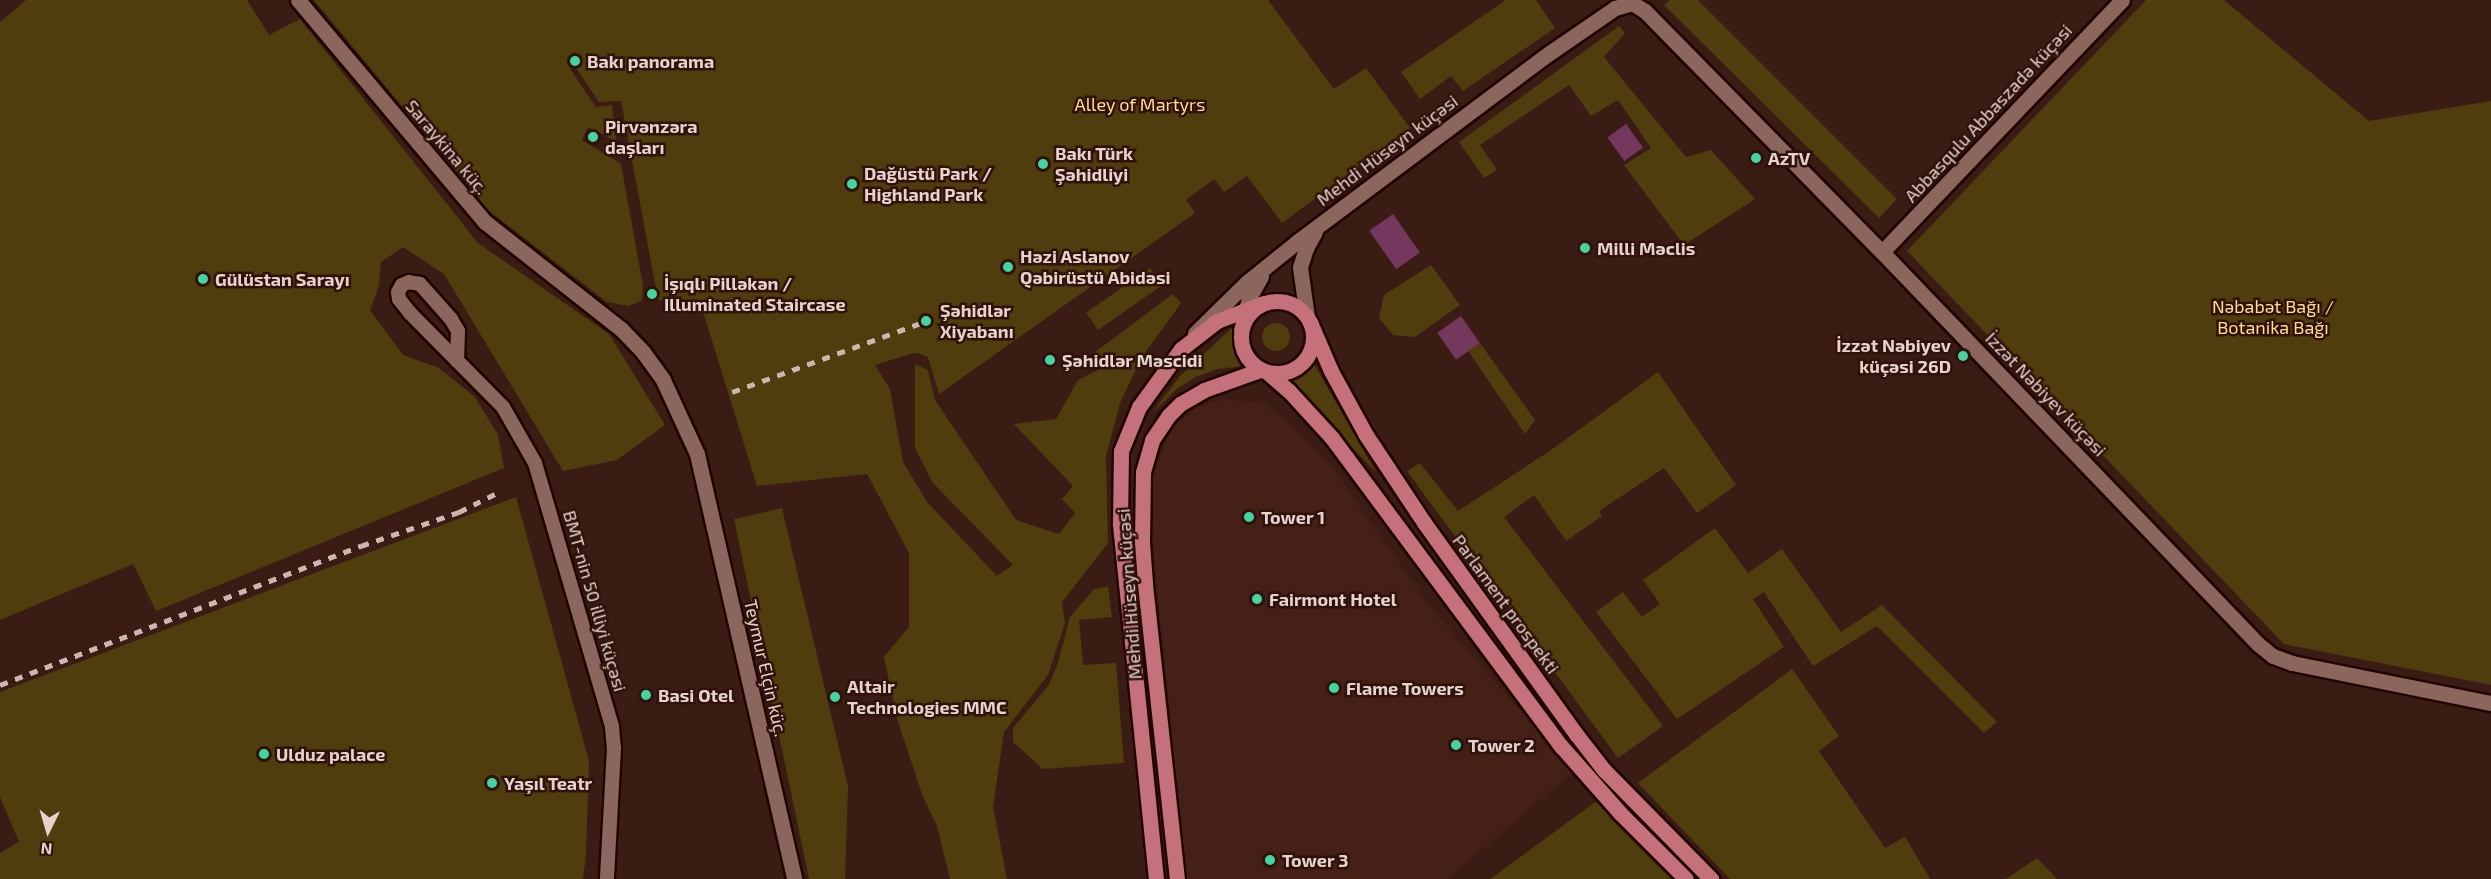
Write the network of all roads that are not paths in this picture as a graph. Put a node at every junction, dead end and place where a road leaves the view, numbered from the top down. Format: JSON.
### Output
{"nodes":[{"id":1,"x":298,"y":0,"type":"edge"},
{"id":2,"x":2122,"y":0,"type":"edge"},
{"id":3,"x":1632,"y":3,"type":"joint"},
{"id":4,"x":1320,"y":225,"type":"junction"},
{"id":5,"x":1882,"y":252,"type":"junction"},
{"id":6,"x":1269,"y":263,"type":"junction"},
{"id":7,"x":1264,"y":303,"type":"junction"},
{"id":8,"x":1244,"y":311,"type":"junction"},
{"id":9,"x":1308,"y":320,"type":"junction"},
{"id":10,"x":1241,"y":330,"type":"junction"},
{"id":11,"x":1180,"y":349,"type":"junction"},
{"id":12,"x":457,"y":361,"type":"junction"},
{"id":13,"x":1264,"y":371,"type":"junction"},
{"id":14,"x":699,"y":460,"type":"joint"},
{"id":15,"x":2491,"y":703,"type":"edge"},
{"id":16,"x":607,"y":879,"type":"edge"},
{"id":17,"x":794,"y":879,"type":"edge"},
{"id":18,"x":1156,"y":879,"type":"edge"},
{"id":19,"x":1177,"y":879,"type":"edge"},
{"id":20,"x":1686,"y":879,"type":"edge"},
{"id":21,"x":1711,"y":879,"type":"edge"}],
"edges":[{"from":1,"to":14,"type":"main road","name":"Saraykina küç."},
{"from":2,"to":5,"type":"main road","name":"Abbasqulu Abbaszadə küçəsi"},
{"from":3,"to":4,"type":"main road","name":"Mehdi Hüseyn küçəsi"},
{"from":3,"to":5,"type":"main road","name":"İzzət Nəbiyev küçəsi"},
{"from":4,"to":6,"type":"main road","name":"Mehdi Hüseyn küçəsi"},
{"from":4,"to":9,"type":"main road"},
{"from":5,"to":15,"type":"main road","name":"İzzət Nəbiyev küçəsi"},
{"from":6,"to":8,"type":"main road"},
{"from":6,"to":11,"type":"main road","name":"Mehdi Hüseyn küçəsi"},
{"from":7,"to":8,"type":"main road","name":"Mehdi Hüseyn küçəsi"},
{"from":7,"to":9,"type":"main road"},
{"from":7,"to":10,"type":"main road"},
{"from":8,"to":10,"type":"main road"},
{"from":8,"to":11,"type":"main road","name":"Mehdi Hüseyn küçəsi"},
{"from":9,"to":13,"type":"main road"},
{"from":9,"to":21,"type":"main road","name":"Parlament prospekti"},
{"from":10,"to":13,"type":"main road"},
{"from":11,"to":18,"type":"main road","name":"Mehdi Hüseyn küçəsi"},
{"from":12,"to":12,"type":"street","name":"BMT-nin 50 illiyi küçəsi"},
{"from":12,"to":16,"type":"street","name":"BMT-nin 50 illiyi küçəsi"},
{"from":13,"to":19,"type":"main road","name":"Mehdi Hüseyn küçəsi"},
{"from":13,"to":20,"type":"main road"},
{"from":14,"to":17,"type":"main road","name":"Teymur Elçin küç."}]}
